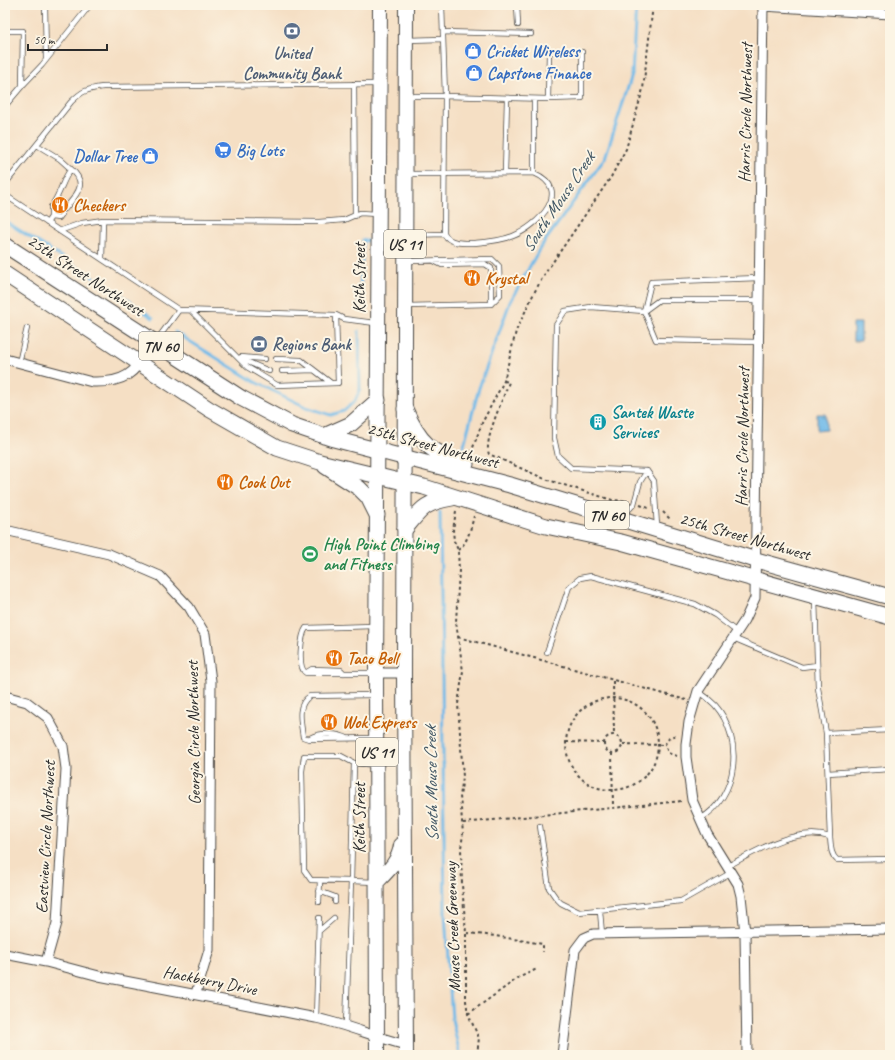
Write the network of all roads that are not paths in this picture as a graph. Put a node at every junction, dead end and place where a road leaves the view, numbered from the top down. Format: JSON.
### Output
{"nodes":[{"id":1,"x":45,"y":5,"type":"edge"},
{"id":2,"x":90,"y":5,"type":"edge"},
{"id":3,"x":380,"y":5,"type":"edge"},
{"id":4,"x":406,"y":5,"type":"edge"},
{"id":5,"x":442,"y":5,"type":"edge"},
{"id":6,"x":517,"y":5,"type":"edge"},
{"id":7,"x":763,"y":6,"type":"edge"},
{"id":8,"x":890,"y":14,"type":"edge"},
{"id":9,"x":518,"y":25,"type":"dead end"},
{"id":10,"x":5,"y":31,"type":"edge"},
{"id":11,"x":443,"y":32,"type":"junction"},
{"id":12,"x":531,"y":34,"type":"dead end"},
{"id":13,"x":443,"y":39,"type":"junction"},
{"id":14,"x":406,"y":40,"type":"junction"},
{"id":15,"x":46,"y":59,"type":"junction"},
{"id":16,"x":354,"y":84,"type":"junction"},
{"id":17,"x":378,"y":84,"type":"junction"},
{"id":18,"x":22,"y":86,"type":"junction"},
{"id":19,"x":406,"y":96,"type":"junction"},
{"id":20,"x":445,"y":96,"type":"junction"},
{"id":21,"x":507,"y":99,"type":"junction"},
{"id":22,"x":534,"y":99,"type":"junction"},
{"id":23,"x":548,"y":99,"type":"junction"},
{"id":24,"x":5,"y":106,"type":"edge"},
{"id":25,"x":37,"y":145,"type":"junction"},
{"id":26,"x":71,"y":169,"type":"junction"},
{"id":27,"x":444,"y":173,"type":"junction"},
{"id":28,"x":505,"y":173,"type":"junction"},
{"id":29,"x":534,"y":173,"type":"junction"},
{"id":30,"x":406,"y":174,"type":"junction"},
{"id":31,"x":5,"y":184,"type":"edge"},
{"id":32,"x":5,"y":195,"type":"edge"},
{"id":33,"x":54,"y":202,"type":"dead end"},
{"id":34,"x":51,"y":207,"type":"dead end"},
{"id":35,"x":378,"y":214,"type":"junction"},
{"id":36,"x":354,"y":216,"type":"junction"},
{"id":37,"x":51,"y":217,"type":"junction"},
{"id":38,"x":103,"y":220,"type":"junction"},
{"id":39,"x":47,"y":223,"type":"junction"},
{"id":40,"x":59,"y":231,"type":"junction"},
{"id":41,"x":444,"y":234,"type":"junction"},
{"id":42,"x":405,"y":235,"type":"junction"},
{"id":43,"x":5,"y":245,"type":"edge"},
{"id":44,"x":102,"y":259,"type":"junction"},
{"id":45,"x":434,"y":260,"type":"junction"},
{"id":46,"x":405,"y":261,"type":"junction"},
{"id":47,"x":5,"y":274,"type":"edge"},
{"id":48,"x":760,"y":278,"type":"junction"},
{"id":49,"x":759,"y":300,"type":"junction"},
{"id":50,"x":491,"y":304,"type":"junction"},
{"id":51,"x":405,"y":306,"type":"junction"},
{"id":52,"x":179,"y":310,"type":"junction"},
{"id":53,"x":190,"y":311,"type":"junction"},
{"id":54,"x":644,"y":311,"type":"junction"},
{"id":55,"x":336,"y":315,"type":"junction"},
{"id":56,"x":377,"y":323,"type":"junction"},
{"id":57,"x":27,"y":328,"type":"dead end"},
{"id":58,"x":156,"y":342,"type":"junction"},
{"id":59,"x":759,"y":342,"type":"junction"},
{"id":60,"x":237,"y":357,"type":"junction"},
{"id":61,"x":5,"y":359,"type":"edge"},
{"id":62,"x":264,"y":359,"type":"dead end"},
{"id":63,"x":276,"y":359,"type":"dead end"},
{"id":64,"x":19,"y":362,"type":"junction"},
{"id":65,"x":140,"y":364,"type":"junction"},
{"id":66,"x":314,"y":370,"type":"junction"},
{"id":67,"x":269,"y":371,"type":"dead end"},
{"id":68,"x":282,"y":371,"type":"dead end"},
{"id":69,"x":331,"y":383,"type":"junction"},
{"id":70,"x":378,"y":400,"type":"junction"},
{"id":71,"x":405,"y":409,"type":"junction"},
{"id":72,"x":324,"y":436,"type":"junction"},
{"id":73,"x":377,"y":449,"type":"junction"},
{"id":74,"x":405,"y":457,"type":"junction"},
{"id":75,"x":320,"y":462,"type":"junction"},
{"id":76,"x":647,"y":471,"type":"junction"},
{"id":77,"x":377,"y":475,"type":"junction"},
{"id":78,"x":405,"y":482,"type":"junction"},
{"id":79,"x":510,"y":485,"type":"junction"},
{"id":80,"x":454,"y":504,"type":"junction"},
{"id":81,"x":377,"y":515,"type":"junction"},
{"id":82,"x":621,"y":519,"type":"junction"},
{"id":83,"x":405,"y":529,"type":"junction"},
{"id":84,"x":5,"y":530,"type":"edge"},
{"id":85,"x":657,"y":530,"type":"junction"},
{"id":86,"x":756,"y":560,"type":"junction"},
{"id":87,"x":755,"y":580,"type":"junction"},
{"id":88,"x":815,"y":597,"type":"junction"},
{"id":89,"x":890,"y":597,"type":"edge"},
{"id":90,"x":890,"y":617,"type":"edge"},
{"id":91,"x":376,"y":626,"type":"junction"},
{"id":92,"x":735,"y":635,"type":"junction"},
{"id":93,"x":547,"y":652,"type":"dead end"},
{"id":94,"x":817,"y":665,"type":"junction"},
{"id":95,"x":376,"y":673,"type":"junction"},
{"id":96,"x":404,"y":673,"type":"junction"},
{"id":97,"x":698,"y":691,"type":"junction"},
{"id":98,"x":376,"y":695,"type":"junction"},
{"id":99,"x":5,"y":696,"type":"edge"},
{"id":100,"x":890,"y":730,"type":"edge"},
{"id":101,"x":826,"y":733,"type":"junction"},
{"id":102,"x":377,"y":738,"type":"junction"},
{"id":103,"x":354,"y":763,"type":"junction"},
{"id":104,"x":377,"y":765,"type":"junction"},
{"id":105,"x":890,"y":769,"type":"edge"},
{"id":106,"x":828,"y":773,"type":"junction"},
{"id":107,"x":700,"y":819,"type":"junction"},
{"id":108,"x":405,"y":823,"type":"junction"},
{"id":109,"x":540,"y":826,"type":"dead end"},
{"id":110,"x":830,"y":837,"type":"junction"},
{"id":111,"x":890,"y":859,"type":"edge"},
{"id":112,"x":730,"y":869,"type":"junction"},
{"id":113,"x":320,"y":881,"type":"junction"},
{"id":114,"x":351,"y":881,"type":"junction"},
{"id":115,"x":377,"y":882,"type":"junction"},
{"id":116,"x":320,"y":891,"type":"junction"},
{"id":117,"x":320,"y":902,"type":"dead end"},
{"id":118,"x":335,"y":902,"type":"dead end"},
{"id":119,"x":600,"y":911,"type":"junction"},
{"id":120,"x":319,"y":918,"type":"dead end"},
{"id":121,"x":334,"y":918,"type":"dead end"},
{"id":122,"x":890,"y":929,"type":"edge"},
{"id":123,"x":319,"y":931,"type":"junction"},
{"id":124,"x":745,"y":933,"type":"junction"},
{"id":125,"x":602,"y":934,"type":"junction"},
{"id":126,"x":5,"y":954,"type":"edge"},
{"id":127,"x":46,"y":962,"type":"junction"},
{"id":128,"x":196,"y":993,"type":"junction"},
{"id":129,"x":316,"y":1018,"type":"junction"},
{"id":130,"x":346,"y":1025,"type":"junction"},
{"id":131,"x":377,"y":1038,"type":"junction"},
{"id":132,"x":406,"y":1050,"type":"edge"},
{"id":133,"x":378,"y":1055,"type":"edge"},
{"id":134,"x":562,"y":1055,"type":"edge"},
{"id":135,"x":747,"y":1055,"type":"edge"}],
"edges":[{"from":1,"to":15,"type":"lane"},
{"from":2,"to":15,"type":"lane"},
{"from":3,"to":17,"type":"main road","name":"Keith Street","number":"US 11"},
{"from":4,"to":14,"type":"main road","number":"US 11"},
{"from":5,"to":11,"type":"lane"},
{"from":6,"to":9,"type":"lane"},
{"from":7,"to":8,"type":"street"},
{"from":7,"to":48,"type":"street","name":"Harris Circle Northwest"},
{"from":10,"to":18,"type":"lane"},
{"from":11,"to":12,"type":"lane"},
{"from":11,"to":13,"type":"lane"},
{"from":13,"to":14,"type":"lane"},
{"from":13,"to":20,"type":"lane"},
{"from":14,"to":19,"type":"main road","number":"US 11"},
{"from":15,"to":18,"type":"lane"},
{"from":16,"to":17,"type":"lane"},
{"from":16,"to":25,"type":"lane"},
{"from":16,"to":36,"type":"lane"},
{"from":17,"to":35,"type":"main road","name":"Keith Street","number":"US 11"},
{"from":18,"to":24,"type":"lane"},
{"from":19,"to":20,"type":"lane"},
{"from":19,"to":30,"type":"main road","number":"US 11"},
{"from":20,"to":21,"type":"lane"},
{"from":20,"to":27,"type":"lane"},
{"from":21,"to":22,"type":"lane"},
{"from":21,"to":28,"type":"lane"},
{"from":22,"to":23,"type":"lane"},
{"from":22,"to":29,"type":"lane"},
{"from":23,"to":23,"type":"lane"},
{"from":25,"to":26,"type":"lane"},
{"from":25,"to":31,"type":"lane"},
{"from":26,"to":33,"type":"lane"},
{"from":26,"to":37,"type":"lane"},
{"from":27,"to":28,"type":"lane"},
{"from":27,"to":30,"type":"lane"},
{"from":27,"to":41,"type":"lane"},
{"from":28,"to":29,"type":"lane"},
{"from":29,"to":41,"type":"lane"},
{"from":30,"to":42,"type":"main road","number":"US 11"},
{"from":32,"to":39,"type":"lane"},
{"from":34,"to":37,"type":"lane"},
{"from":35,"to":36,"type":"lane"},
{"from":35,"to":56,"type":"main road","name":"Keith Street","number":"US 11"},
{"from":36,"to":38,"type":"lane"},
{"from":37,"to":39,"type":"lane"},
{"from":38,"to":40,"type":"lane"},
{"from":38,"to":44,"type":"lane"},
{"from":39,"to":40,"type":"lane"},
{"from":40,"to":44,"type":"lane"},
{"from":41,"to":42,"type":"lane"},
{"from":42,"to":46,"type":"main road","number":"US 11"},
{"from":43,"to":58,"type":"highway","name":"25th Street Northwest","number":"TN 60"},
{"from":44,"to":52,"type":"lane"},
{"from":45,"to":46,"type":"lane"},
{"from":45,"to":50,"type":"lane"},
{"from":45,"to":50,"type":"lane"},
{"from":46,"to":51,"type":"main road","number":"US 11"},
{"from":47,"to":65,"type":"highway","number":"TN 60"},
{"from":48,"to":49,"type":"street","name":"Harris Circle Northwest"},
{"from":48,"to":54,"type":"lane"},
{"from":49,"to":54,"type":"lane"},
{"from":49,"to":59,"type":"street","name":"Harris Circle Northwest"},
{"from":50,"to":51,"type":"lane"},
{"from":51,"to":71,"type":"main road","number":"US 11"},
{"from":52,"to":53,"type":"lane"},
{"from":52,"to":58,"type":"lane"},
{"from":53,"to":55,"type":"lane"},
{"from":53,"to":60,"type":"lane"},
{"from":54,"to":59,"type":"lane"},
{"from":54,"to":76,"type":"lane"},
{"from":55,"to":56,"type":"lane"},
{"from":55,"to":69,"type":"lane"},
{"from":56,"to":70,"type":"main road","name":"Keith Street","number":"US 11"},
{"from":57,"to":64,"type":"lane"},
{"from":58,"to":65,"type":"street"},
{"from":58,"to":72,"type":"highway","name":"25th Street Northwest","number":"TN 60"},
{"from":59,"to":86,"type":"street","name":"Harris Circle Northwest"},
{"from":60,"to":62,"type":"lane"},
{"from":60,"to":67,"type":"lane"},
{"from":60,"to":69,"type":"lane"},
{"from":61,"to":64,"type":"street"},
{"from":63,"to":66,"type":"lane"},
{"from":64,"to":65,"type":"street"},
{"from":65,"to":75,"type":"highway","number":"TN 60"},
{"from":66,"to":68,"type":"lane"},
{"from":66,"to":69,"type":"lane"},
{"from":70,"to":72,"type":"highway"},
{"from":70,"to":73,"type":"main road","name":"Keith Street","number":"US 11"},
{"from":71,"to":74,"type":"main road","number":"US 11"},
{"from":71,"to":79,"type":"highway"},
{"from":72,"to":73,"type":"highway","name":"25th Street Northwest","number":"TN 60"},
{"from":73,"to":74,"type":"highway","name":"25th Street Northwest","number":"TN 60"},
{"from":73,"to":77,"type":"main road","name":"Keith Street","number":"US 11"},
{"from":74,"to":78,"type":"main road","number":"US 11"},
{"from":74,"to":79,"type":"highway","name":"25th Street Northwest","number":"TN 60"},
{"from":75,"to":77,"type":"highway","number":"TN 60"},
{"from":75,"to":81,"type":"highway"},
{"from":76,"to":82,"type":"lane"},
{"from":76,"to":85,"type":"lane"},
{"from":77,"to":78,"type":"highway","number":"TN 60"},
{"from":77,"to":81,"type":"main road","name":"Keith Street","number":"US 11"},
{"from":78,"to":80,"type":"highway","number":"TN 60"},
{"from":78,"to":83,"type":"main road","number":"US 11"},
{"from":79,"to":82,"type":"highway","name":"25th Street Northwest","number":"TN 60"},
{"from":80,"to":83,"type":"highway"},
{"from":80,"to":87,"type":"highway","number":"TN 60"},
{"from":81,"to":91,"type":"main road","name":"Keith Street","number":"US 11"},
{"from":82,"to":85,"type":"highway","name":"25th Street Northwest","number":"TN 60"},
{"from":83,"to":96,"type":"main road","number":"US 11"},
{"from":84,"to":128,"type":"street","name":"Georgia Circle Northwest"},
{"from":85,"to":86,"type":"highway","name":"25th Street Northwest","number":"TN 60"},
{"from":86,"to":87,"type":"street","name":"Harris Circle Northwest"},
{"from":86,"to":89,"type":"highway","name":"25th Street Northwest","number":"TN 60"},
{"from":87,"to":88,"type":"highway","number":"TN 60"},
{"from":87,"to":92,"type":"street","name":"Harris Circle Northwest"},
{"from":88,"to":90,"type":"highway","number":"TN 60"},
{"from":88,"to":94,"type":"lane"},
{"from":91,"to":95,"type":"main road","name":"Keith Street","number":"US 11"},
{"from":91,"to":95,"type":"lane"},
{"from":92,"to":93,"type":"lane"},
{"from":92,"to":94,"type":"lane"},
{"from":92,"to":97,"type":"street","name":"Harris Circle Northwest"},
{"from":94,"to":101,"type":"lane"},
{"from":95,"to":96,"type":"street"},
{"from":95,"to":98,"type":"main road","name":"Keith Street","number":"US 11"},
{"from":96,"to":108,"type":"main road","number":"US 11"},
{"from":97,"to":107,"type":"street","name":"Harris Circle Northwest"},
{"from":97,"to":107,"type":"lane"},
{"from":98,"to":102,"type":"main road","name":"Keith Street","number":"US 11"},
{"from":98,"to":102,"type":"lane"},
{"from":99,"to":127,"type":"street","name":"Eastview Circle Northwest"},
{"from":100,"to":101,"type":"lane"},
{"from":101,"to":106,"type":"lane"},
{"from":102,"to":104,"type":"main road","name":"Keith Street","number":"US 11"},
{"from":103,"to":104,"type":"lane"},
{"from":103,"to":113,"type":"lane"},
{"from":103,"to":114,"type":"lane"},
{"from":104,"to":115,"type":"main road","name":"Keith Street","number":"US 11"},
{"from":105,"to":106,"type":"lane"},
{"from":106,"to":110,"type":"lane"},
{"from":107,"to":112,"type":"street","name":"Harris Circle Northwest"},
{"from":108,"to":115,"type":"main road"},
{"from":108,"to":132,"type":"main road","number":"US 11"},
{"from":109,"to":119,"type":"lane"},
{"from":110,"to":111,"type":"lane"},
{"from":110,"to":112,"type":"lane"},
{"from":112,"to":119,"type":"lane"},
{"from":112,"to":124,"type":"street","name":"Harris Circle Northwest"},
{"from":113,"to":114,"type":"lane"},
{"from":113,"to":116,"type":"lane"},
{"from":114,"to":115,"type":"lane"},
{"from":114,"to":130,"type":"lane"},
{"from":115,"to":131,"type":"main road","name":"Keith Street","number":"US 11"},
{"from":116,"to":117,"type":"lane"},
{"from":116,"to":118,"type":"lane"},
{"from":119,"to":125,"type":"lane"},
{"from":120,"to":123,"type":"lane"},
{"from":121,"to":123,"type":"lane"},
{"from":122,"to":124,"type":"street"},
{"from":123,"to":129,"type":"lane"},
{"from":124,"to":125,"type":"street"},
{"from":124,"to":135,"type":"street","name":"Harris Circle Northwest"},
{"from":125,"to":134,"type":"street"},
{"from":126,"to":127,"type":"street","name":"Hackberry Drive"},
{"from":127,"to":128,"type":"street","name":"Hackberry Drive"},
{"from":128,"to":129,"type":"street","name":"Hackberry Drive"},
{"from":129,"to":130,"type":"street","name":"Hackberry Drive"},
{"from":130,"to":131,"type":"street","name":"Hackberry Drive"},
{"from":131,"to":132,"type":"street","name":"Hackberry Drive"},
{"from":131,"to":133,"type":"main road","name":"Keith Street","number":"US 11"}]}
